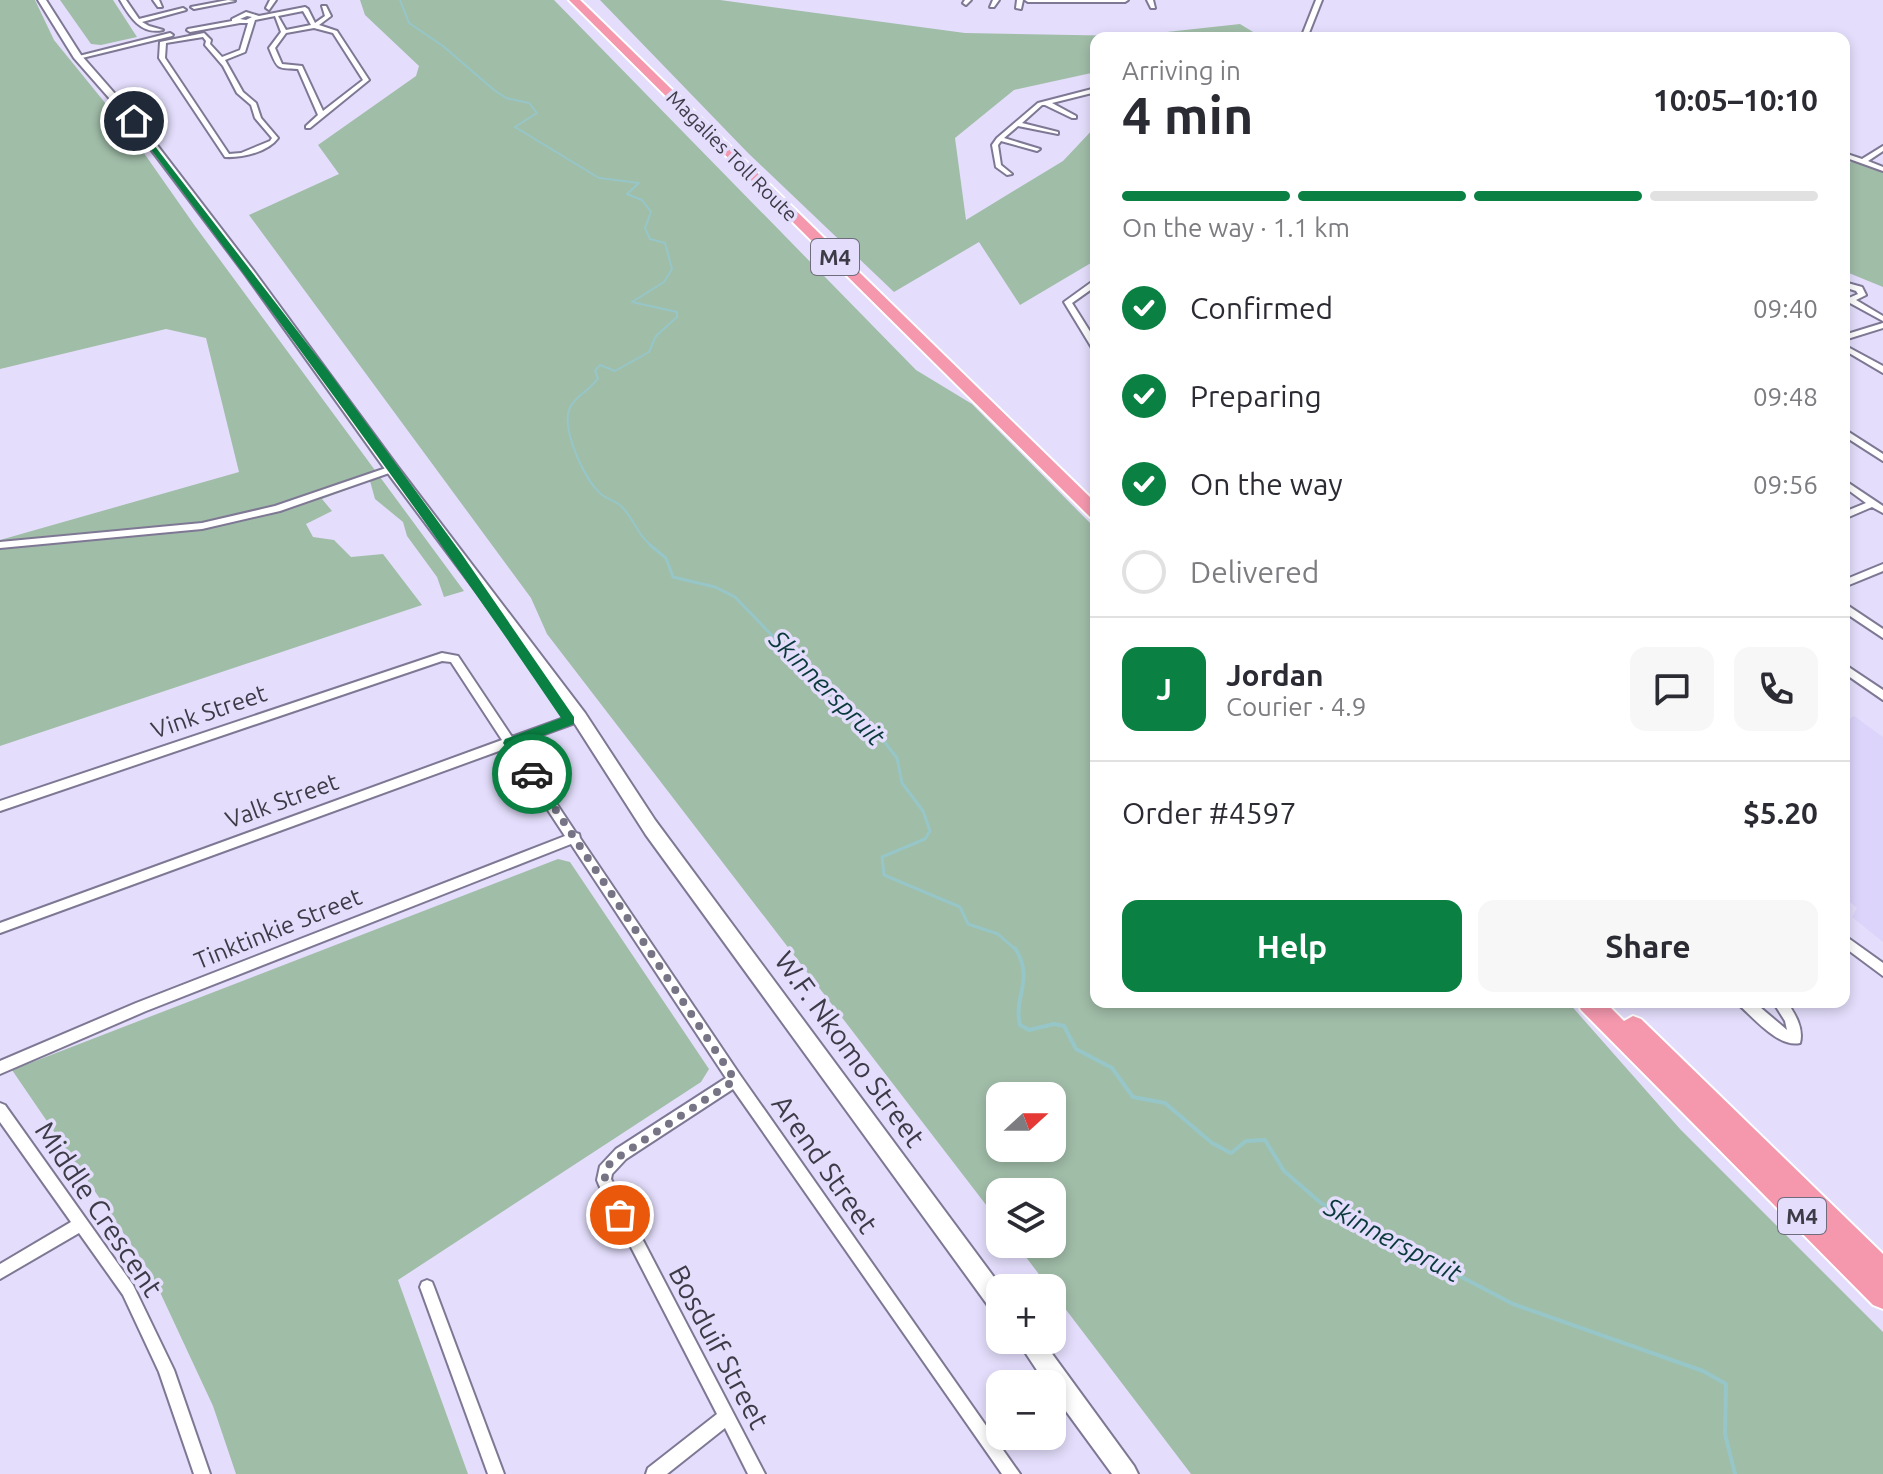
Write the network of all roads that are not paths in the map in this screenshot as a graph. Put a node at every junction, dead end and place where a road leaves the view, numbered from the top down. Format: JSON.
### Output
{"nodes":[{"id":1,"x":44,"y":0,"type":"edge"},
{"id":2,"x":123,"y":0,"type":"edge"},
{"id":3,"x":273,"y":0,"type":"edge"},
{"id":4,"x":577,"y":0,"type":"edge"},
{"id":5,"x":1028,"y":0,"type":"edge"},
{"id":6,"x":1124,"y":0,"type":"edge"},
{"id":7,"x":1319,"y":0,"type":"edge"},
{"id":8,"x":1076,"y":1,"type":"edge"},
{"id":9,"x":1102,"y":1,"type":"edge"},
{"id":10,"x":1048,"y":2,"type":"edge"},
{"id":11,"x":214,"y":4,"type":"edge"},
{"id":12,"x":189,"y":6,"type":"edge"},
{"id":13,"x":324,"y":7,"type":"dead end"},
{"id":14,"x":1127,"y":8,"type":"dead end"},
{"id":15,"x":1101,"y":9,"type":"dead end"},
{"id":16,"x":1072,"y":10,"type":"dead end"},
{"id":17,"x":238,"y":11,"type":"edge"},
{"id":18,"x":274,"y":12,"type":"junction"},
{"id":19,"x":254,"y":17,"type":"junction"},
{"id":20,"x":137,"y":21,"type":"junction"},
{"id":21,"x":314,"y":26,"type":"junction"},
{"id":22,"x":160,"y":30,"type":"dead end"},
{"id":23,"x":284,"y":32,"type":"junction"},
{"id":24,"x":1306,"y":32,"type":"edge"},
{"id":25,"x":246,"y":37,"type":"junction"},
{"id":26,"x":82,"y":54,"type":"junction"},
{"id":27,"x":220,"y":60,"type":"junction"},
{"id":28,"x":1090,"y":91,"type":"edge"},
{"id":29,"x":1086,"y":92,"type":"junction"},
{"id":30,"x":1090,"y":95,"type":"edge"},
{"id":31,"x":1045,"y":102,"type":"junction"},
{"id":32,"x":322,"y":116,"type":"junction"},
{"id":33,"x":1074,"y":117,"type":"dead end"},
{"id":34,"x":1017,"y":124,"type":"junction"},
{"id":35,"x":308,"y":127,"type":"dead end"},
{"id":36,"x":1056,"y":133,"type":"dead end"},
{"id":37,"x":999,"y":139,"type":"junction"},
{"id":38,"x":1883,"y":148,"type":"edge"},
{"id":39,"x":1037,"y":149,"type":"dead end"},
{"id":40,"x":1850,"y":156,"type":"edge"},
{"id":41,"x":1865,"y":160,"type":"junction"},
{"id":42,"x":1883,"y":169,"type":"edge"},
{"id":43,"x":1009,"y":174,"type":"dead end"},
{"id":44,"x":1090,"y":287,"type":"edge"},
{"id":45,"x":1850,"y":287,"type":"edge"},
{"id":46,"x":1850,"y":301,"type":"edge"},
{"id":47,"x":1850,"y":303,"type":"edge"},
{"id":48,"x":1883,"y":322,"type":"edge"},
{"id":49,"x":1850,"y":336,"type":"edge"},
{"id":50,"x":1090,"y":338,"type":"edge"},
{"id":51,"x":1850,"y":351,"type":"edge"},
{"id":52,"x":1883,"y":370,"type":"edge"},
{"id":53,"x":1850,"y":436,"type":"edge"},
{"id":54,"x":1883,"y":458,"type":"edge"},
{"id":55,"x":392,"y":469,"type":"junction"},
{"id":56,"x":1850,"y":487,"type":"edge"},
{"id":57,"x":1090,"y":497,"type":"edge"},
{"id":58,"x":1873,"y":503,"type":"junction"},
{"id":59,"x":1090,"y":507,"type":"edge"},
{"id":60,"x":1883,"y":510,"type":"edge"},
{"id":61,"x":1850,"y":513,"type":"edge"},
{"id":62,"x":0,"y":545,"type":"edge"},
{"id":63,"x":1883,"y":567,"type":"edge"},
{"id":64,"x":1850,"y":581,"type":"edge"},
{"id":65,"x":1850,"y":611,"type":"edge"},
{"id":66,"x":1883,"y":634,"type":"edge"},
{"id":67,"x":432,"y":660,"type":"joint"},
{"id":68,"x":1850,"y":672,"type":"edge"},
{"id":69,"x":1883,"y":696,"type":"edge"},
{"id":70,"x":574,"y":718,"type":"junction"},
{"id":71,"x":510,"y":743,"type":"junction"},
{"id":72,"x":0,"y":806,"type":"edge"},
{"id":73,"x":575,"y":837,"type":"junction"},
{"id":74,"x":0,"y":928,"type":"edge"},
{"id":75,"x":1850,"y":939,"type":"edge"},
{"id":76,"x":1850,"y":944,"type":"edge"},
{"id":77,"x":1859,"y":950,"type":"junction"},
{"id":78,"x":1880,"y":966,"type":"edge"},
{"id":79,"x":1595,"y":1008,"type":"edge"},
{"id":80,"x":1613,"y":1008,"type":"edge"},
{"id":81,"x":1752,"y":1008,"type":"edge"},
{"id":82,"x":1783,"y":1008,"type":"edge"},
{"id":83,"x":0,"y":1068,"type":"edge"},
{"id":84,"x":735,"y":1080,"type":"junction"},
{"id":85,"x":2,"y":1117,"type":"edge"},
{"id":86,"x":81,"y":1224,"type":"junction"},
{"id":87,"x":0,"y":1272,"type":"edge"},
{"id":88,"x":1883,"y":1273,"type":"edge"},
{"id":89,"x":986,"y":1284,"type":"edge"},
{"id":90,"x":427,"y":1287,"type":"dead end"},
{"id":91,"x":1883,"y":1295,"type":"edge"},
{"id":92,"x":1038,"y":1354,"type":"edge"},
{"id":93,"x":726,"y":1417,"type":"junction"},
{"id":94,"x":202,"y":1474,"type":"edge"},
{"id":95,"x":496,"y":1474,"type":"edge"},
{"id":96,"x":654,"y":1474,"type":"edge"},
{"id":97,"x":757,"y":1474,"type":"edge"},
{"id":98,"x":1012,"y":1474,"type":"edge"},
{"id":99,"x":1126,"y":1474,"type":"edge"}],
"edges":[{"from":1,"to":26,"type":"main road","name":"W.F. Nkomo Street"},
{"from":2,"to":20,"type":"street"},
{"from":3,"to":18,"type":"street"},
{"from":4,"to":57,"type":"highway","name":"Magalies Toll Route","number":"M4"},
{"from":4,"to":59,"type":"highway","name":"Magalies Toll Route","number":"M4"},
{"from":5,"to":10,"type":"street"},
{"from":6,"to":9,"type":"street"},
{"from":6,"to":14,"type":"street"},
{"from":7,"to":24,"type":"street"},
{"from":8,"to":9,"type":"street"},
{"from":8,"to":10,"type":"street"},
{"from":8,"to":16,"type":"street"},
{"from":9,"to":15,"type":"street"},
{"from":11,"to":12,"type":"street"},
{"from":11,"to":17,"type":"street"},
{"from":12,"to":20,"type":"street"},
{"from":13,"to":21,"type":"street"},
{"from":17,"to":19,"type":"street"},
{"from":17,"to":19,"type":"street"},
{"from":17,"to":25,"type":"street"},
{"from":17,"to":26,"type":"street"},
{"from":17,"to":26,"type":"street"},
{"from":18,"to":19,"type":"street"},
{"from":18,"to":21,"type":"street"},
{"from":18,"to":23,"type":"street"},
{"from":19,"to":25,"type":"street"},
{"from":20,"to":22,"type":"street"},
{"from":21,"to":23,"type":"street"},
{"from":21,"to":32,"type":"street"},
{"from":23,"to":32,"type":"street"},
{"from":25,"to":27,"type":"street"},
{"from":26,"to":55,"type":"main road","name":"W.F. Nkomo Street"},
{"from":27,"to":27,"type":"street"},
{"from":28,"to":29,"type":"street"},
{"from":29,"to":30,"type":"street"},
{"from":29,"to":31,"type":"street"},
{"from":31,"to":33,"type":"street"},
{"from":31,"to":34,"type":"street"},
{"from":32,"to":35,"type":"street"},
{"from":34,"to":36,"type":"street"},
{"from":34,"to":37,"type":"street"},
{"from":37,"to":39,"type":"street"},
{"from":37,"to":43,"type":"street"},
{"from":38,"to":41,"type":"street"},
{"from":40,"to":41,"type":"street"},
{"from":41,"to":42,"type":"street"},
{"from":44,"to":50,"type":"street"},
{"from":45,"to":46,"type":"street"},
{"from":47,"to":48,"type":"street"},
{"from":48,"to":49,"type":"street"},
{"from":51,"to":52,"type":"street"},
{"from":53,"to":54,"type":"street"},
{"from":55,"to":62,"type":"street"},
{"from":55,"to":70,"type":"main road","name":"W.F. Nkomo Street"},
{"from":56,"to":58,"type":"street"},
{"from":58,"to":60,"type":"street"},
{"from":58,"to":61,"type":"street"},
{"from":63,"to":64,"type":"street"},
{"from":65,"to":66,"type":"street"},
{"from":67,"to":71,"type":"street","name":"Arend Street"},
{"from":67,"to":72,"type":"street","name":"Vink Street"},
{"from":68,"to":69,"type":"street"},
{"from":70,"to":71,"type":"street","name":"Valk Street"},
{"from":70,"to":89,"type":"main road","name":"W.F. Nkomo Street"},
{"from":71,"to":73,"type":"street","name":"Arend Street"},
{"from":71,"to":74,"type":"street","name":"Valk Street"},
{"from":73,"to":83,"type":"street","name":"Tinktinkie Street"},
{"from":73,"to":84,"type":"street","name":"Arend Street"},
{"from":75,"to":77,"type":"street"},
{"from":76,"to":77,"type":"street"},
{"from":77,"to":78,"type":"street"},
{"from":79,"to":91,"type":"highway","number":"M4"},
{"from":80,"to":88,"type":"highway","number":"M4"},
{"from":81,"to":82,"type":"street"},
{"from":84,"to":93,"type":"street","name":"Bosduif Street"},
{"from":84,"to":98,"type":"street","name":"Arend Street"},
{"from":85,"to":86,"type":"street","name":"Middle Crescent"},
{"from":86,"to":87,"type":"street"},
{"from":86,"to":94,"type":"street","name":"Middle Crescent"},
{"from":90,"to":95,"type":"street"},
{"from":92,"to":99,"type":"main road"},
{"from":93,"to":96,"type":"street"},
{"from":93,"to":97,"type":"street","name":"Bosduif Street"}]}
